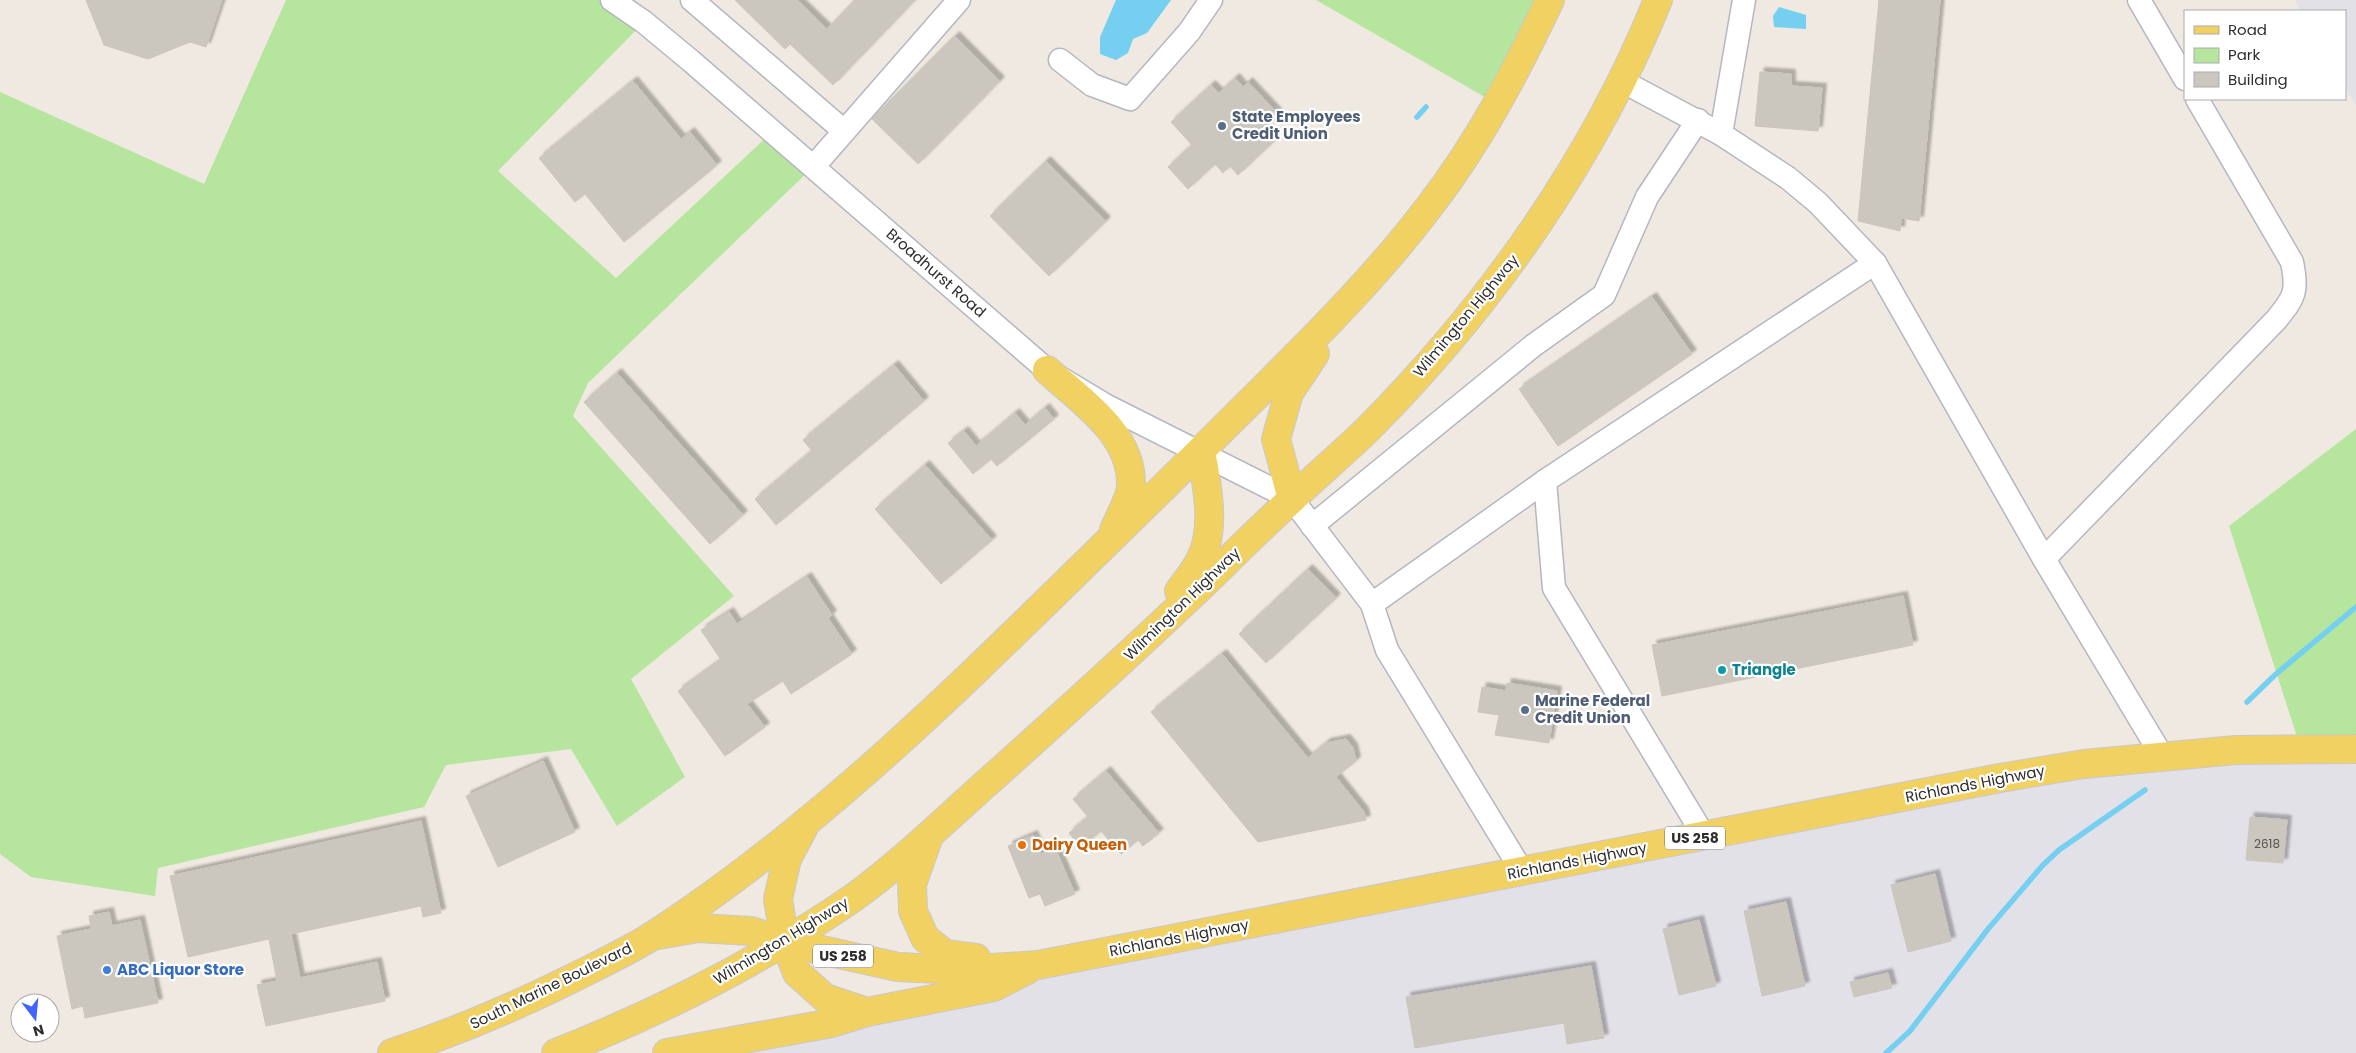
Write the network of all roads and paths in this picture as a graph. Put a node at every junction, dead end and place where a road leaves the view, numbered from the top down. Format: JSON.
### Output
{"nodes":[{"id":1,"x":612,"y":0,"type":"edge"},
{"id":2,"x":692,"y":0,"type":"edge"},
{"id":3,"x":958,"y":0,"type":"edge"},
{"id":4,"x":1211,"y":0,"type":"edge"},
{"id":5,"x":1550,"y":0,"type":"edge"},
{"id":6,"x":1658,"y":0,"type":"edge"},
{"id":7,"x":1744,"y":0,"type":"edge"},
{"id":8,"x":2139,"y":0,"type":"edge"},
{"id":9,"x":1060,"y":60,"type":"dead end"},
{"id":10,"x":2184,"y":77,"type":"edge"},
{"id":11,"x":1622,"y":81,"type":"junction"},
{"id":12,"x":2198,"y":100,"type":"edge"},
{"id":13,"x":1698,"y":120,"type":"junction"},
{"id":14,"x":844,"y":131,"type":"junction"},
{"id":15,"x":1720,"y":134,"type":"junction"},
{"id":16,"x":814,"y":166,"type":"junction"},
{"id":17,"x":1875,"y":262,"type":"junction"},
{"id":18,"x":1350,"y":301,"type":"junction"},
{"id":19,"x":1047,"y":370,"type":"junction"},
{"id":20,"x":1201,"y":451,"type":"junction"},
{"id":21,"x":1545,"y":481,"type":"junction"},
{"id":22,"x":1292,"y":499,"type":"junction"},
{"id":23,"x":1312,"y":526,"type":"junction"},
{"id":24,"x":1110,"y":539,"type":"junction"},
{"id":25,"x":2044,"y":559,"type":"junction"},
{"id":26,"x":1372,"y":604,"type":"junction"},
{"id":27,"x":1142,"y":643,"type":"junction"},
{"id":28,"x":2356,"y":749,"type":"edge"},
{"id":29,"x":2162,"y":756,"type":"junction"},
{"id":30,"x":806,"y":823,"type":"junction"},
{"id":31,"x":929,"y":834,"type":"junction"},
{"id":32,"x":1704,"y":836,"type":"junction"},
{"id":33,"x":1522,"y":871,"type":"junction"},
{"id":34,"x":652,"y":936,"type":"junction"},
{"id":35,"x":785,"y":942,"type":"junction"},
{"id":36,"x":1038,"y":965,"type":"junction"},
{"id":37,"x":867,"y":1012,"type":"junction"},
{"id":38,"x":392,"y":1053,"type":"edge"},
{"id":39,"x":556,"y":1053,"type":"edge"},
{"id":40,"x":667,"y":1053,"type":"edge"}],
"edges":[{"from":1,"to":16,"type":"street","name":"Broadhurst Road"},
{"from":2,"to":14,"type":"street"},
{"from":3,"to":14,"type":"street"},
{"from":4,"to":9,"type":"street"},
{"from":5,"to":18,"type":"main road"},
{"from":6,"to":11,"type":"main road","name":"Wilmington Highway"},
{"from":7,"to":15,"type":"street"},
{"from":8,"to":10,"type":"street"},
{"from":11,"to":13,"type":"street"},
{"from":11,"to":22,"type":"main road","name":"Wilmington Highway"},
{"from":12,"to":25,"type":"street"},
{"from":13,"to":15,"type":"street"},
{"from":13,"to":23,"type":"street"},
{"from":14,"to":16,"type":"street"},
{"from":15,"to":17,"type":"street"},
{"from":16,"to":19,"type":"street","name":"Broadhurst Road"},
{"from":17,"to":21,"type":"street"},
{"from":17,"to":25,"type":"street"},
{"from":18,"to":20,"type":"main road"},
{"from":18,"to":22,"type":"main road"},
{"from":19,"to":20,"type":"street","name":"Broadhurst Road"},
{"from":19,"to":24,"type":"main road"},
{"from":20,"to":22,"type":"street","name":"Broadhurst Road"},
{"from":20,"to":24,"type":"main road"},
{"from":20,"to":27,"type":"main road"},
{"from":21,"to":26,"type":"street"},
{"from":21,"to":32,"type":"street"},
{"from":22,"to":23,"type":"street"},
{"from":22,"to":27,"type":"main road","name":"Wilmington Highway"},
{"from":23,"to":26,"type":"street"},
{"from":24,"to":30,"type":"main road"},
{"from":25,"to":29,"type":"street"},
{"from":26,"to":33,"type":"street"},
{"from":27,"to":31,"type":"main road","name":"Wilmington Highway"},
{"from":28,"to":29,"type":"main road","name":"Richlands Highway","number":"US 258"},
{"from":29,"to":32,"type":"main road","name":"Richlands Highway","number":"US 258"},
{"from":30,"to":34,"type":"main road"},
{"from":30,"to":35,"type":"main road"},
{"from":31,"to":35,"type":"main road","name":"Wilmington Highway"},
{"from":31,"to":36,"type":"main road"},
{"from":32,"to":33,"type":"main road","name":"Richlands Highway","number":"US 258"},
{"from":33,"to":36,"type":"main road","name":"Richlands Highway","number":"US 258"},
{"from":34,"to":35,"type":"main road","name":"Richlands Highway","number":"US 258"},
{"from":34,"to":38,"type":"main road","name":"South Marine Boulevard"},
{"from":35,"to":36,"type":"main road","name":"Richlands Highway","number":"US 258"},
{"from":35,"to":37,"type":"main road"},
{"from":35,"to":39,"type":"main road","name":"Wilmington Highway"},
{"from":36,"to":37,"type":"main road","name":"Richlands Highway","number":"US 258"},
{"from":37,"to":40,"type":"main road","name":"Richlands Highway","number":"US 258"}]}
